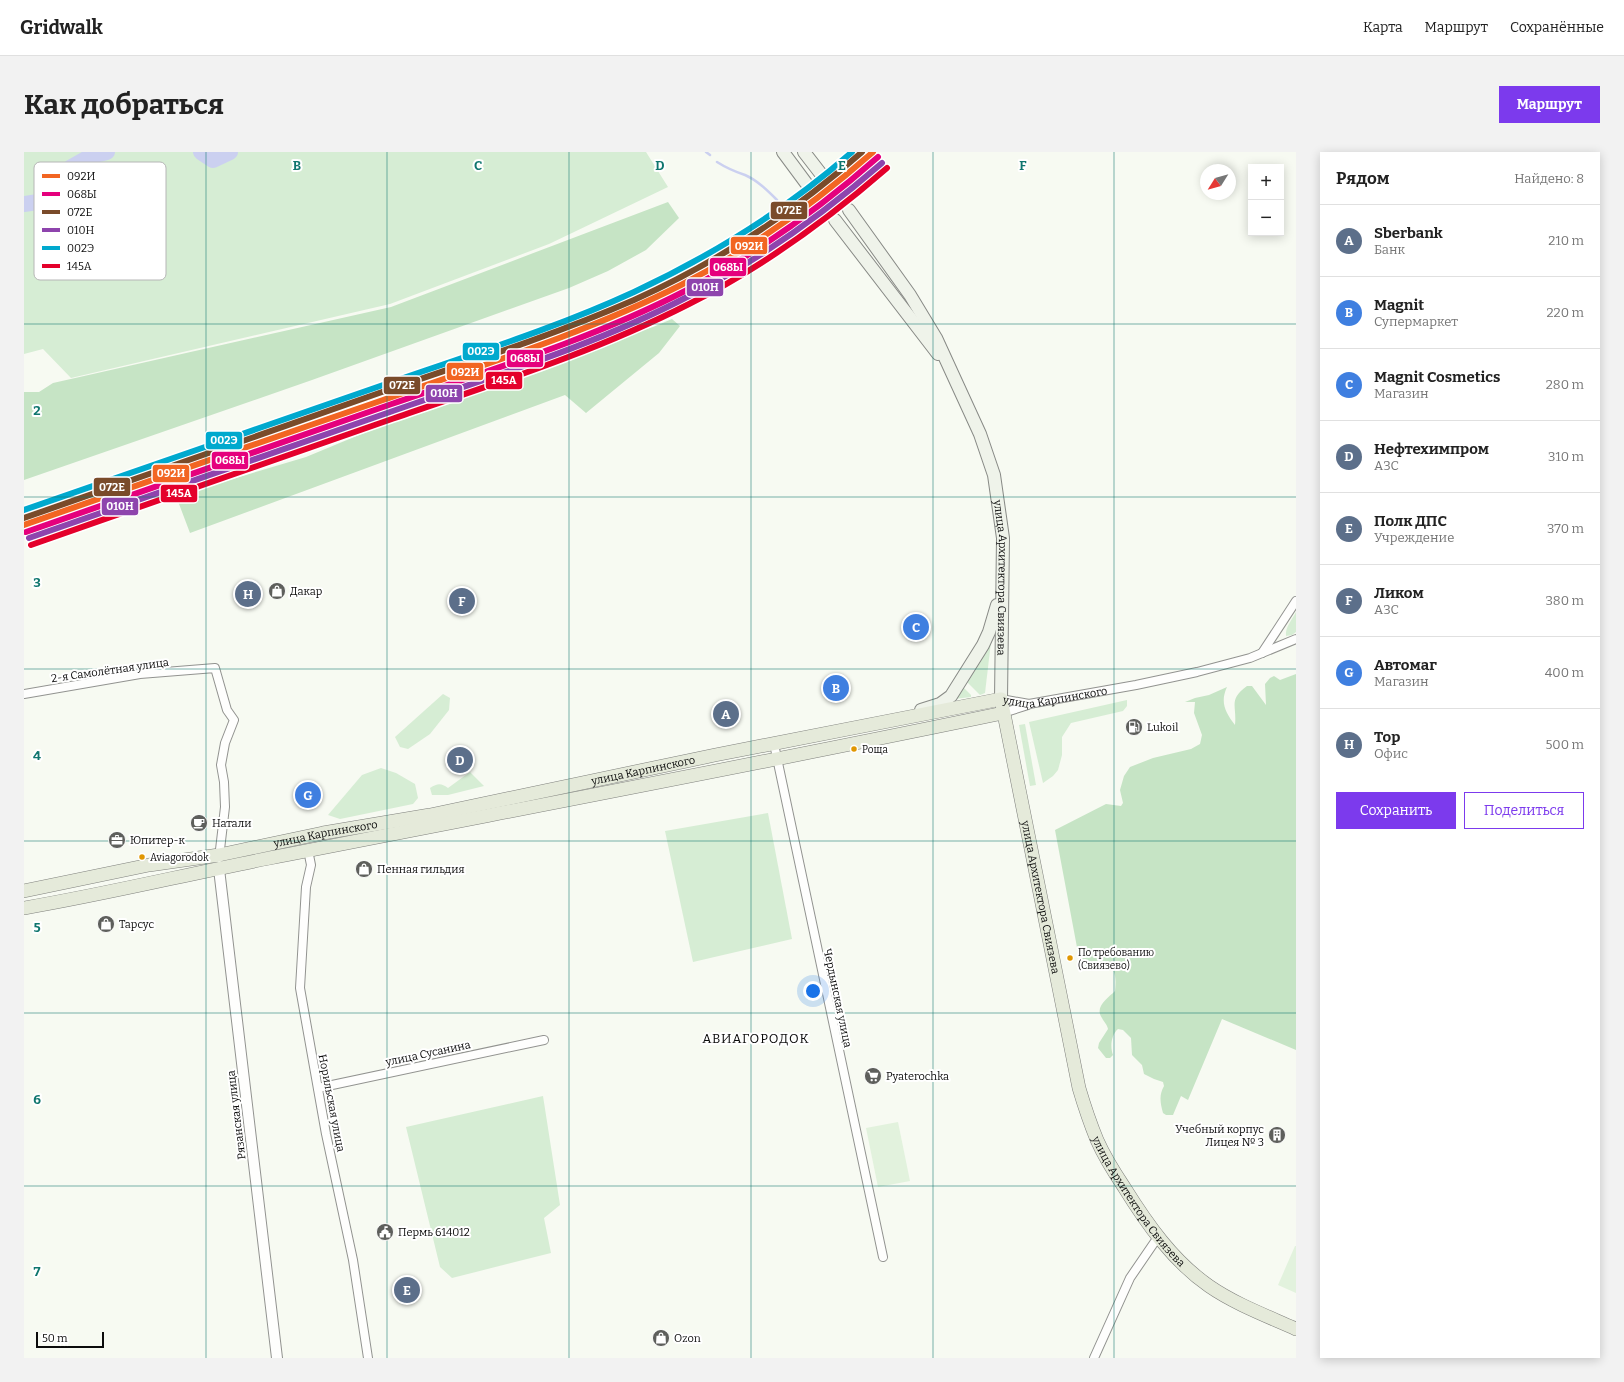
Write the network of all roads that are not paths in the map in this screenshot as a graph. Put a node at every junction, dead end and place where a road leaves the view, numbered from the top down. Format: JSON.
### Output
{"nodes":[{"id":1,"x":783,"y":152,"type":"edge"},
{"id":2,"x":804,"y":152,"type":"edge"},
{"id":3,"x":821,"y":174,"type":"tunnel mouth"},
{"id":4,"x":806,"y":183,"type":"tunnel mouth"},
{"id":5,"x":849,"y":210,"type":"tunnel mouth"},
{"id":6,"x":835,"y":220,"type":"tunnel mouth"},
{"id":7,"x":954,"y":378,"type":"junction"},
{"id":8,"x":1002,"y":583,"type":"junction"},
{"id":9,"x":1296,"y":601,"type":"edge"},
{"id":10,"x":1296,"y":639,"type":"edge"},
{"id":11,"x":1261,"y":654,"type":"junction"},
{"id":12,"x":24,"y":694,"type":"edge"},
{"id":13,"x":1001,"y":699,"type":"junction"},
{"id":14,"x":1029,"y":704,"type":"junction"},
{"id":15,"x":1004,"y":713,"type":"junction"},
{"id":16,"x":901,"y":719,"type":"junction"},
{"id":17,"x":774,"y":744,"type":"junction"},
{"id":18,"x":776,"y":758,"type":"junction"},
{"id":19,"x":546,"y":797,"type":"junction"},
{"id":20,"x":510,"y":804,"type":"junction"},
{"id":21,"x":308,"y":850,"type":"junction"},
{"id":22,"x":219,"y":855,"type":"junction"},
{"id":23,"x":219,"y":869,"type":"junction"},
{"id":24,"x":62,"y":883,"type":"junction"},
{"id":25,"x":24,"y":891,"type":"edge"},
{"id":26,"x":67,"y":900,"type":"junction"},
{"id":27,"x":24,"y":908,"type":"edge"},
{"id":28,"x":544,"y":1040,"type":"dead end"},
{"id":29,"x":318,"y":1088,"type":"junction"},
{"id":30,"x":1158,"y":1237,"type":"junction"},
{"id":31,"x":883,"y":1257,"type":"dead end"},
{"id":32,"x":1296,"y":1329,"type":"edge"},
{"id":33,"x":277,"y":1358,"type":"edge"},
{"id":34,"x":368,"y":1358,"type":"edge"},
{"id":35,"x":1094,"y":1358,"type":"edge"}],
"edges":[{"from":1,"to":4,"type":"main road"},
{"from":2,"to":3,"type":"main road"},
{"from":5,"to":7,"type":"main road","name":"улица Архитектора Свиязева"},
{"from":6,"to":7,"type":"main road","name":"улица Архитектора Свиязева"},
{"from":7,"to":8,"type":"main road","name":"улица Архитектора Свиязева"},
{"from":8,"to":13,"type":"main road","name":"улица Архитектора Свиязева"},
{"from":8,"to":16,"type":"main road"},
{"from":9,"to":11,"type":"street"},
{"from":10,"to":11,"type":"street","name":"улица Карпинского"},
{"from":11,"to":14,"type":"street","name":"улица Карпинского"},
{"from":12,"to":22,"type":"street","name":"2-я Самолётная улица"},
{"from":13,"to":14,"type":"street","name":"улица Карпинского"},
{"from":13,"to":15,"type":"main road","name":"улица Архитектора Свиязева"},
{"from":13,"to":16,"type":"main road","name":"улица Карпинского"},
{"from":14,"to":15,"type":"street"},
{"from":15,"to":18,"type":"main road","name":"улица Карпинского"},
{"from":15,"to":30,"type":"main road","name":"улица Архитектора Свиязева"},
{"from":16,"to":17,"type":"main road","name":"улица Карпинского"},
{"from":17,"to":18,"type":"street","name":"Чердынская улица"},
{"from":17,"to":19,"type":"main road","name":"улица Карпинского"},
{"from":18,"to":19,"type":"main road","name":"улица Карпинского"},
{"from":18,"to":31,"type":"street","name":"Чердынская улица"},
{"from":19,"to":20,"type":"main road","name":"улица Карпинского"},
{"from":20,"to":21,"type":"main road","name":"улица Карпинского"},
{"from":20,"to":22,"type":"main road","name":"улица Карпинского"},
{"from":21,"to":23,"type":"main road","name":"улица Карпинского"},
{"from":21,"to":29,"type":"street","name":"Норильская улица"},
{"from":22,"to":23,"type":"street"},
{"from":22,"to":24,"type":"main road","name":"улица Карпинского"},
{"from":23,"to":26,"type":"main road","name":"улица Карпинского"},
{"from":23,"to":33,"type":"street","name":"Рязанская улица"},
{"from":24,"to":25,"type":"main road","name":"улица Карпинского"},
{"from":24,"to":26,"type":"main road"},
{"from":26,"to":27,"type":"main road","name":"улица Карпинского"},
{"from":28,"to":29,"type":"street","name":"улица Сусанина"},
{"from":29,"to":34,"type":"street","name":"Норильская улица"},
{"from":30,"to":32,"type":"main road","name":"улица Архитектора Свиязева"},
{"from":30,"to":35,"type":"street"}]}
